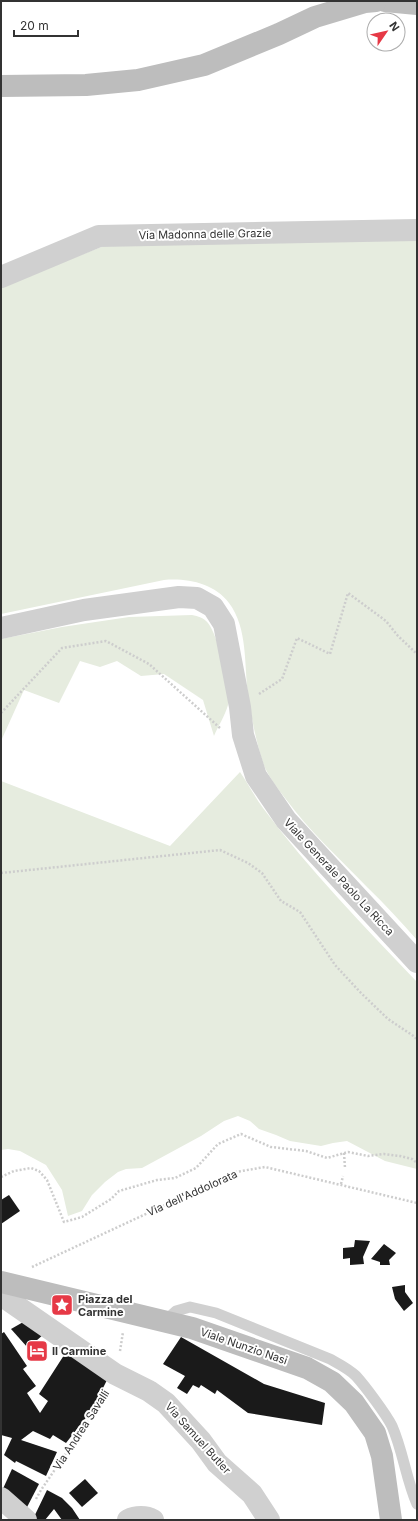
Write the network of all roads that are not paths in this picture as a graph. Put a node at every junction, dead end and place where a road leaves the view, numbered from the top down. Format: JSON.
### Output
{"nodes":[{"id":1,"x":376,"y":1,"type":"edge"},
{"id":2,"x":385,"y":1,"type":"edge"},
{"id":3,"x":344,"y":4,"type":"edge"},
{"id":4,"x":417,"y":4,"type":"edge"},
{"id":5,"x":1,"y":86,"type":"edge"},
{"id":6,"x":417,"y":230,"type":"edge"},
{"id":7,"x":1,"y":277,"type":"edge"},
{"id":8,"x":1,"y":628,"type":"edge"},
{"id":9,"x":417,"y":962,"type":"edge"},
{"id":10,"x":13,"y":1288,"type":"edge"},
{"id":11,"x":165,"y":1321,"type":"junction"},
{"id":12,"x":1,"y":1498,"type":"edge"},
{"id":13,"x":417,"y":1504,"type":"edge"},
{"id":14,"x":26,"y":1520,"type":"edge"},
{"id":15,"x":128,"y":1520,"type":"edge"},
{"id":16,"x":153,"y":1520,"type":"edge"},
{"id":17,"x":269,"y":1520,"type":"edge"},
{"id":18,"x":391,"y":1520,"type":"edge"}],
"edges":[{"from":1,"to":3,"type":"street"},
{"from":2,"to":4,"type":"street"},
{"from":3,"to":5,"type":"street"},
{"from":6,"to":7,"type":"street","name":"Via Madonna delle Grazie"},
{"from":8,"to":9,"type":"street","name":"Viale Generale Paolo La Ricca"},
{"from":10,"to":11,"type":"street","name":"Viale Nunzio Nasi"},
{"from":10,"to":17,"type":"street","name":"Via Samuel Butler"},
{"from":11,"to":13,"type":"lane"},
{"from":11,"to":18,"type":"street","name":"Viale Nunzio Nasi"},
{"from":12,"to":14,"type":"street"},
{"from":15,"to":16,"type":"street"}]}
